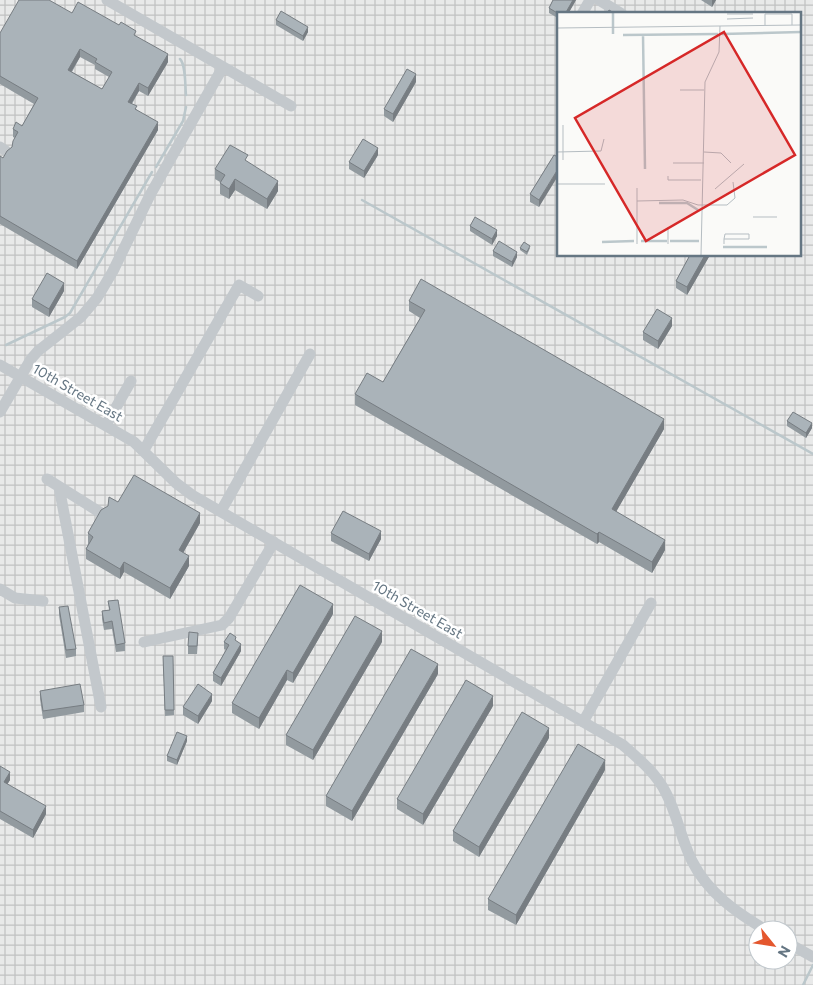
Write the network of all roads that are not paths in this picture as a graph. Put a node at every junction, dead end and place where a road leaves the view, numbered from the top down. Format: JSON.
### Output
{"nodes":[{"id":1,"x":107,"y":0,"type":"edge"},
{"id":2,"x":590,"y":0,"type":"edge"},
{"id":3,"x":599,"y":0,"type":"edge"},
{"id":4,"x":583,"y":12,"type":"edge"},
{"id":5,"x":619,"y":12,"type":"edge"},
{"id":6,"x":224,"y":67,"type":"junction"},
{"id":7,"x":291,"y":106,"type":"dead end"},
{"id":8,"x":258,"y":296,"type":"dead end"},
{"id":9,"x":310,"y":354,"type":"dead end"},
{"id":10,"x":0,"y":365,"type":"edge"},
{"id":11,"x":21,"y":377,"type":"junction"},
{"id":12,"x":131,"y":381,"type":"dead end"},
{"id":13,"x":0,"y":412,"type":"edge"},
{"id":14,"x":106,"y":426,"type":"junction"},
{"id":15,"x":144,"y":450,"type":"junction"},
{"id":16,"x":47,"y":480,"type":"dead end"},
{"id":17,"x":59,"y":486,"type":"junction"},
{"id":18,"x":221,"y":511,"type":"junction"},
{"id":19,"x":101,"y":512,"type":"edge"},
{"id":20,"x":274,"y":542,"type":"junction"},
{"id":21,"x":0,"y":589,"type":"edge"},
{"id":22,"x":43,"y":602,"type":"dead end"},
{"id":23,"x":651,"y":603,"type":"dead end"},
{"id":24,"x":144,"y":642,"type":"dead end"},
{"id":25,"x":101,"y":707,"type":"dead end"},
{"id":26,"x":583,"y":722,"type":"junction"},
{"id":27,"x":751,"y":920,"type":"edge"},
{"id":28,"x":798,"y":949,"type":"edge"},
{"id":29,"x":813,"y":957,"type":"edge"}],
"edges":[{"from":1,"to":6,"type":"street"},
{"from":2,"to":4,"type":"street"},
{"from":3,"to":5,"type":"street"},
{"from":6,"to":7,"type":"street"},
{"from":6,"to":11,"type":"street"},
{"from":8,"to":15,"type":"street"},
{"from":9,"to":18,"type":"street"},
{"from":10,"to":11,"type":"street","name":"10th Street East"},
{"from":11,"to":13,"type":"street"},
{"from":11,"to":14,"type":"street","name":"10th Street East"},
{"from":12,"to":14,"type":"street"},
{"from":14,"to":15,"type":"street","name":"10th Street East"},
{"from":15,"to":18,"type":"street","name":"10th Street East"},
{"from":16,"to":17,"type":"street"},
{"from":17,"to":19,"type":"street"},
{"from":17,"to":25,"type":"street"},
{"from":18,"to":20,"type":"street","name":"10th Street East"},
{"from":20,"to":24,"type":"street"},
{"from":20,"to":26,"type":"street","name":"10th Street East"},
{"from":21,"to":22,"type":"street"},
{"from":23,"to":26,"type":"street"},
{"from":26,"to":27,"type":"street","name":"10th Street East"},
{"from":28,"to":29,"type":"street"}]}
